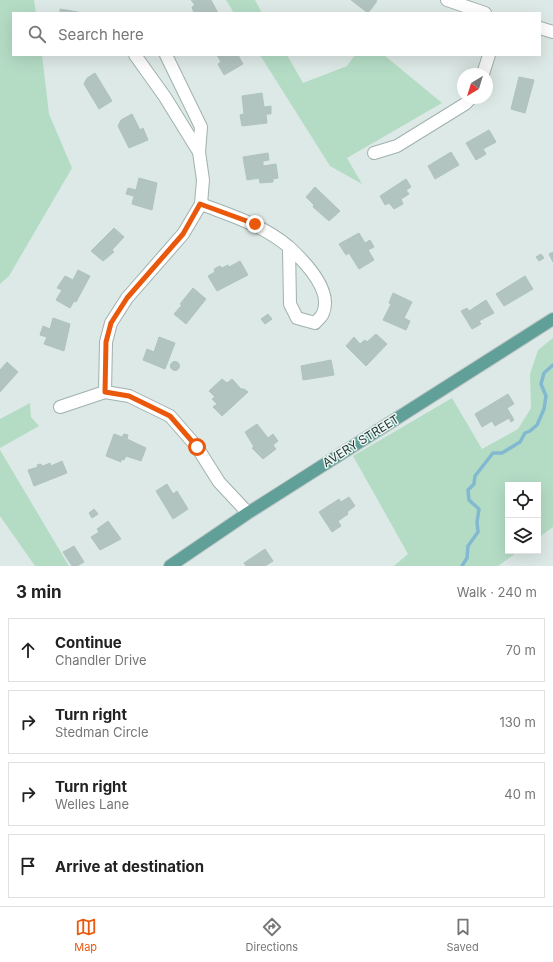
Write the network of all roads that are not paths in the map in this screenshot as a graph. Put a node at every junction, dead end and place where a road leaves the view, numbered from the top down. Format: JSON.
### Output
{"nodes":[{"id":1,"x":447,"y":0,"type":"edge"},
{"id":2,"x":483,"y":12,"type":"edge"},
{"id":3,"x":541,"y":28,"type":"edge"},
{"id":4,"x":553,"y":32,"type":"edge"},
{"id":5,"x":136,"y":56,"type":"edge"},
{"id":6,"x":166,"y":56,"type":"edge"},
{"id":7,"x":489,"y":56,"type":"edge"},
{"id":8,"x":485,"y":68,"type":"edge"},
{"id":9,"x":466,"y":104,"type":"edge"},
{"id":10,"x":199,"y":152,"type":"junction"},
{"id":11,"x":374,"y":153,"type":"dead end"},
{"id":12,"x":200,"y":204,"type":"junction"},
{"id":13,"x":289,"y":247,"type":"junction"},
{"id":14,"x":553,"y":319,"type":"edge"},
{"id":15,"x":105,"y":392,"type":"junction"},
{"id":16,"x":60,"y":407,"type":"dead end"},
{"id":17,"x":248,"y":513,"type":"junction"},
{"id":18,"x":170,"y":566,"type":"edge"}],
"edges":[{"from":1,"to":2,"type":"street"},
{"from":3,"to":4,"type":"street"},
{"from":5,"to":10,"type":"street"},
{"from":6,"to":10,"type":"street"},
{"from":7,"to":8,"type":"street"},
{"from":9,"to":11,"type":"street"},
{"from":10,"to":12,"type":"street"},
{"from":12,"to":13,"type":"street"},
{"from":12,"to":15,"type":"street"},
{"from":13,"to":13,"type":"street"},
{"from":14,"to":17,"type":"main road","name":"AVERY STREET"},
{"from":15,"to":16,"type":"street"},
{"from":15,"to":17,"type":"street"},
{"from":17,"to":18,"type":"main road","name":"AVERY STREET"}]}
